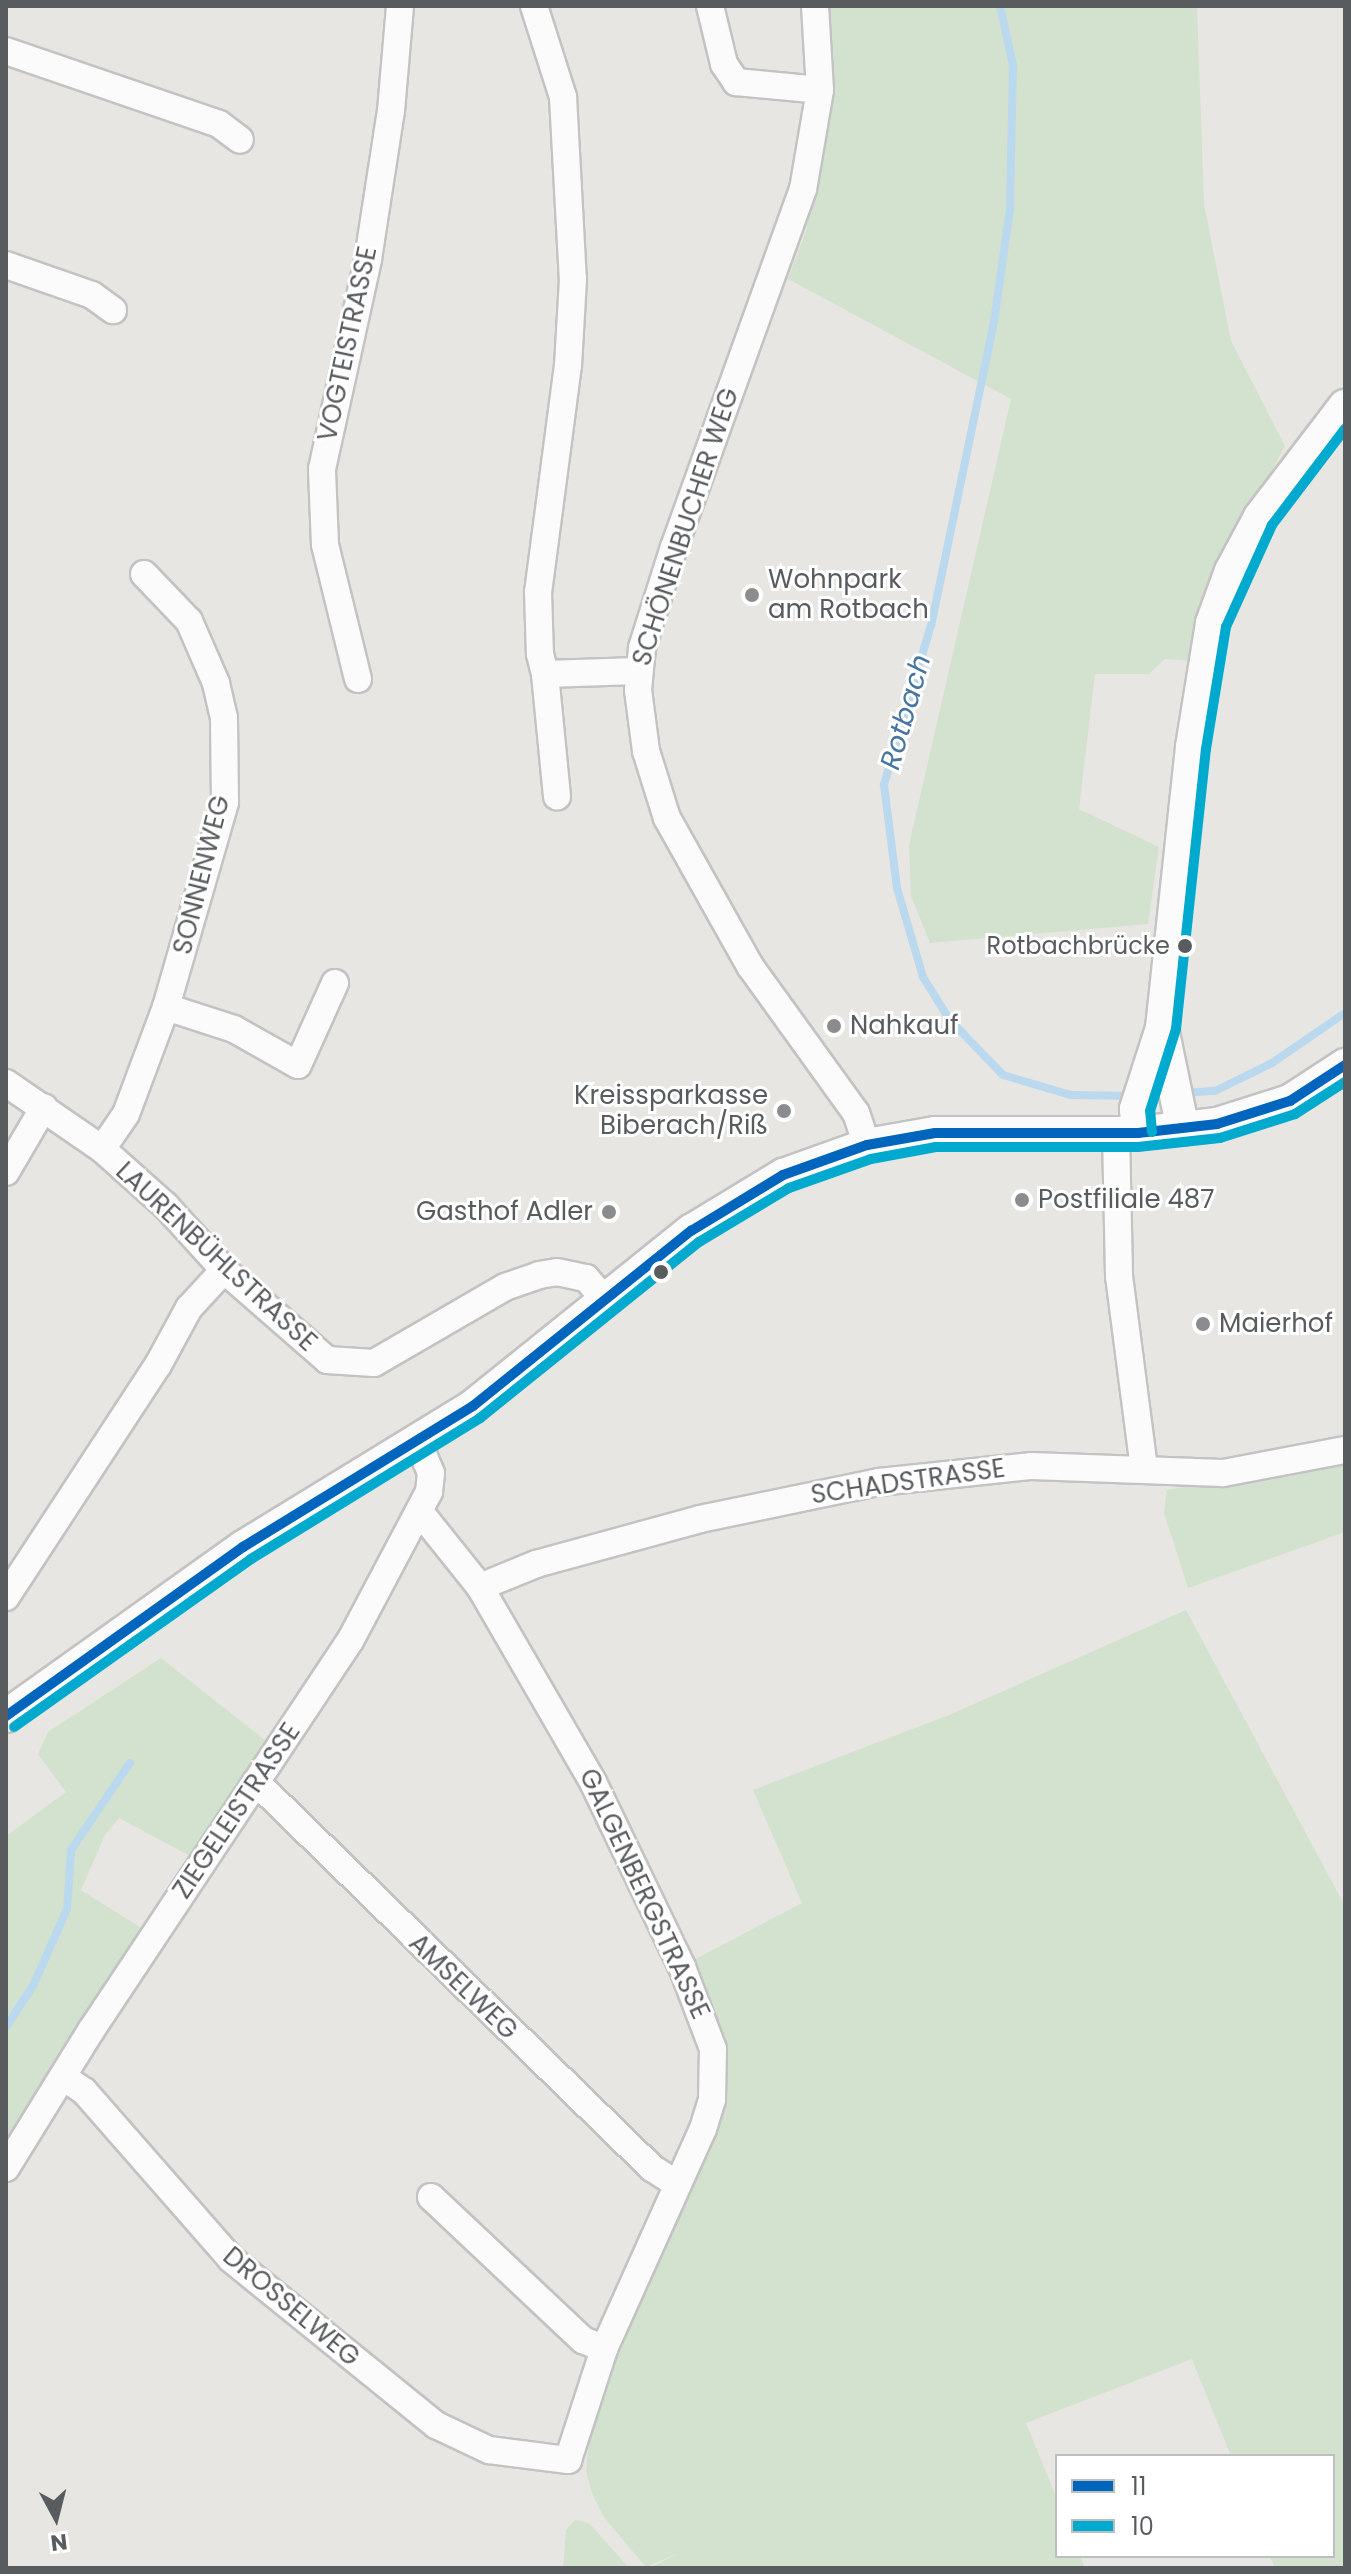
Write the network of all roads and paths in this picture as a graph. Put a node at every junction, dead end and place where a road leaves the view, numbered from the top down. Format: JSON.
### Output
{"nodes":[{"id":1,"x":400,"y":6,"type":"edge"},
{"id":2,"x":534,"y":6,"type":"edge"},
{"id":3,"x":710,"y":6,"type":"edge"},
{"id":4,"x":815,"y":6,"type":"edge"},
{"id":5,"x":6,"y":51,"type":"edge"},
{"id":6,"x":820,"y":90,"type":"junction"},
{"id":7,"x":240,"y":140,"type":"dead end"},
{"id":8,"x":6,"y":265,"type":"edge"},
{"id":9,"x":113,"y":310,"type":"dead end"},
{"id":10,"x":1345,"y":406,"type":"edge"},
{"id":11,"x":144,"y":574,"type":"dead end"},
{"id":12,"x":638,"y":671,"type":"junction"},
{"id":13,"x":545,"y":674,"type":"junction"},
{"id":14,"x":358,"y":679,"type":"dead end"},
{"id":15,"x":557,"y":796,"type":"dead end"},
{"id":16,"x":335,"y":983,"type":"dead end"},
{"id":17,"x":166,"y":1007,"type":"junction"},
{"id":18,"x":1345,"y":1065,"type":"edge"},
{"id":19,"x":6,"y":1083,"type":"edge"},
{"id":20,"x":44,"y":1107,"type":"junction"},
{"id":21,"x":1153,"y":1110,"type":"junction"},
{"id":22,"x":867,"y":1145,"type":"junction"},
{"id":23,"x":102,"y":1149,"type":"junction"},
{"id":24,"x":6,"y":1172,"type":"edge"},
{"id":25,"x":224,"y":1270,"type":"junction"},
{"id":26,"x":606,"y":1301,"type":"junction"},
{"id":27,"x":418,"y":1442,"type":"junction"},
{"id":28,"x":1345,"y":1450,"type":"edge"},
{"id":29,"x":1144,"y":1469,"type":"junction"},
{"id":30,"x":420,"y":1512,"type":"junction"},
{"id":31,"x":480,"y":1587,"type":"junction"},
{"id":32,"x":6,"y":1597,"type":"edge"},
{"id":33,"x":6,"y":1716,"type":"edge"},
{"id":34,"x":256,"y":1782,"type":"junction"},
{"id":35,"x":63,"y":2077,"type":"junction"},
{"id":36,"x":6,"y":2168,"type":"edge"},
{"id":37,"x":677,"y":2184,"type":"junction"},
{"id":38,"x":431,"y":2197,"type":"dead end"},
{"id":39,"x":604,"y":2349,"type":"junction"},
{"id":40,"x":568,"y":2460,"type":"joint"}],
"edges":[{"from":1,"to":14,"type":"street","name":"VOGTEISTRASSE"},
{"from":2,"to":13,"type":"street"},
{"from":3,"to":6,"type":"street"},
{"from":4,"to":6,"type":"street","name":"SCHÖNENBUCHER WEG"},
{"from":5,"to":7,"type":"street"},
{"from":6,"to":12,"type":"street","name":"SCHÖNENBUCHER WEG"},
{"from":8,"to":9,"type":"street"},
{"from":10,"to":21,"type":"street"},
{"from":11,"to":17,"type":"street","name":"SONNENWEG"},
{"from":12,"to":13,"type":"street"},
{"from":12,"to":22,"type":"street","name":"SCHÖNENBUCHER WEG"},
{"from":13,"to":15,"type":"street"},
{"from":16,"to":17,"type":"street"},
{"from":17,"to":23,"type":"street","name":"SONNENWEG"},
{"from":18,"to":21,"type":"street"},
{"from":19,"to":20,"type":"street","name":"LAURENBÜHLSTRASSE"},
{"from":20,"to":23,"type":"street","name":"LAURENBÜHLSTRASSE"},
{"from":20,"to":24,"type":"street"},
{"from":21,"to":22,"type":"street"},
{"from":21,"to":29,"type":"street"},
{"from":22,"to":26,"type":"street"},
{"from":23,"to":25,"type":"street","name":"LAURENBÜHLSTRASSE"},
{"from":25,"to":26,"type":"street","name":"LAURENBÜHLSTRASSE"},
{"from":25,"to":32,"type":"street"},
{"from":26,"to":27,"type":"street"},
{"from":27,"to":30,"type":"street","name":"ZIEGELEISTRASSE"},
{"from":27,"to":33,"type":"street"},
{"from":28,"to":29,"type":"street","name":"SCHADSTRASSE"},
{"from":29,"to":31,"type":"street","name":"SCHADSTRASSE"},
{"from":30,"to":31,"type":"street","name":"GALGENBERGSTRASSE"},
{"from":30,"to":34,"type":"street","name":"ZIEGELEISTRASSE"},
{"from":31,"to":37,"type":"street","name":"GALGENBERGSTRASSE"},
{"from":34,"to":35,"type":"street","name":"ZIEGELEISTRASSE"},
{"from":34,"to":37,"type":"street","name":"AMSELWEG"},
{"from":35,"to":36,"type":"street","name":"ZIEGELEISTRASSE"},
{"from":35,"to":40,"type":"street","name":"DROSSELWEG"},
{"from":37,"to":39,"type":"street","name":"GALGENBERGSTRASSE"},
{"from":38,"to":39,"type":"street"},
{"from":39,"to":40,"type":"street","name":"GALGENBERGSTRASSE"}]}
